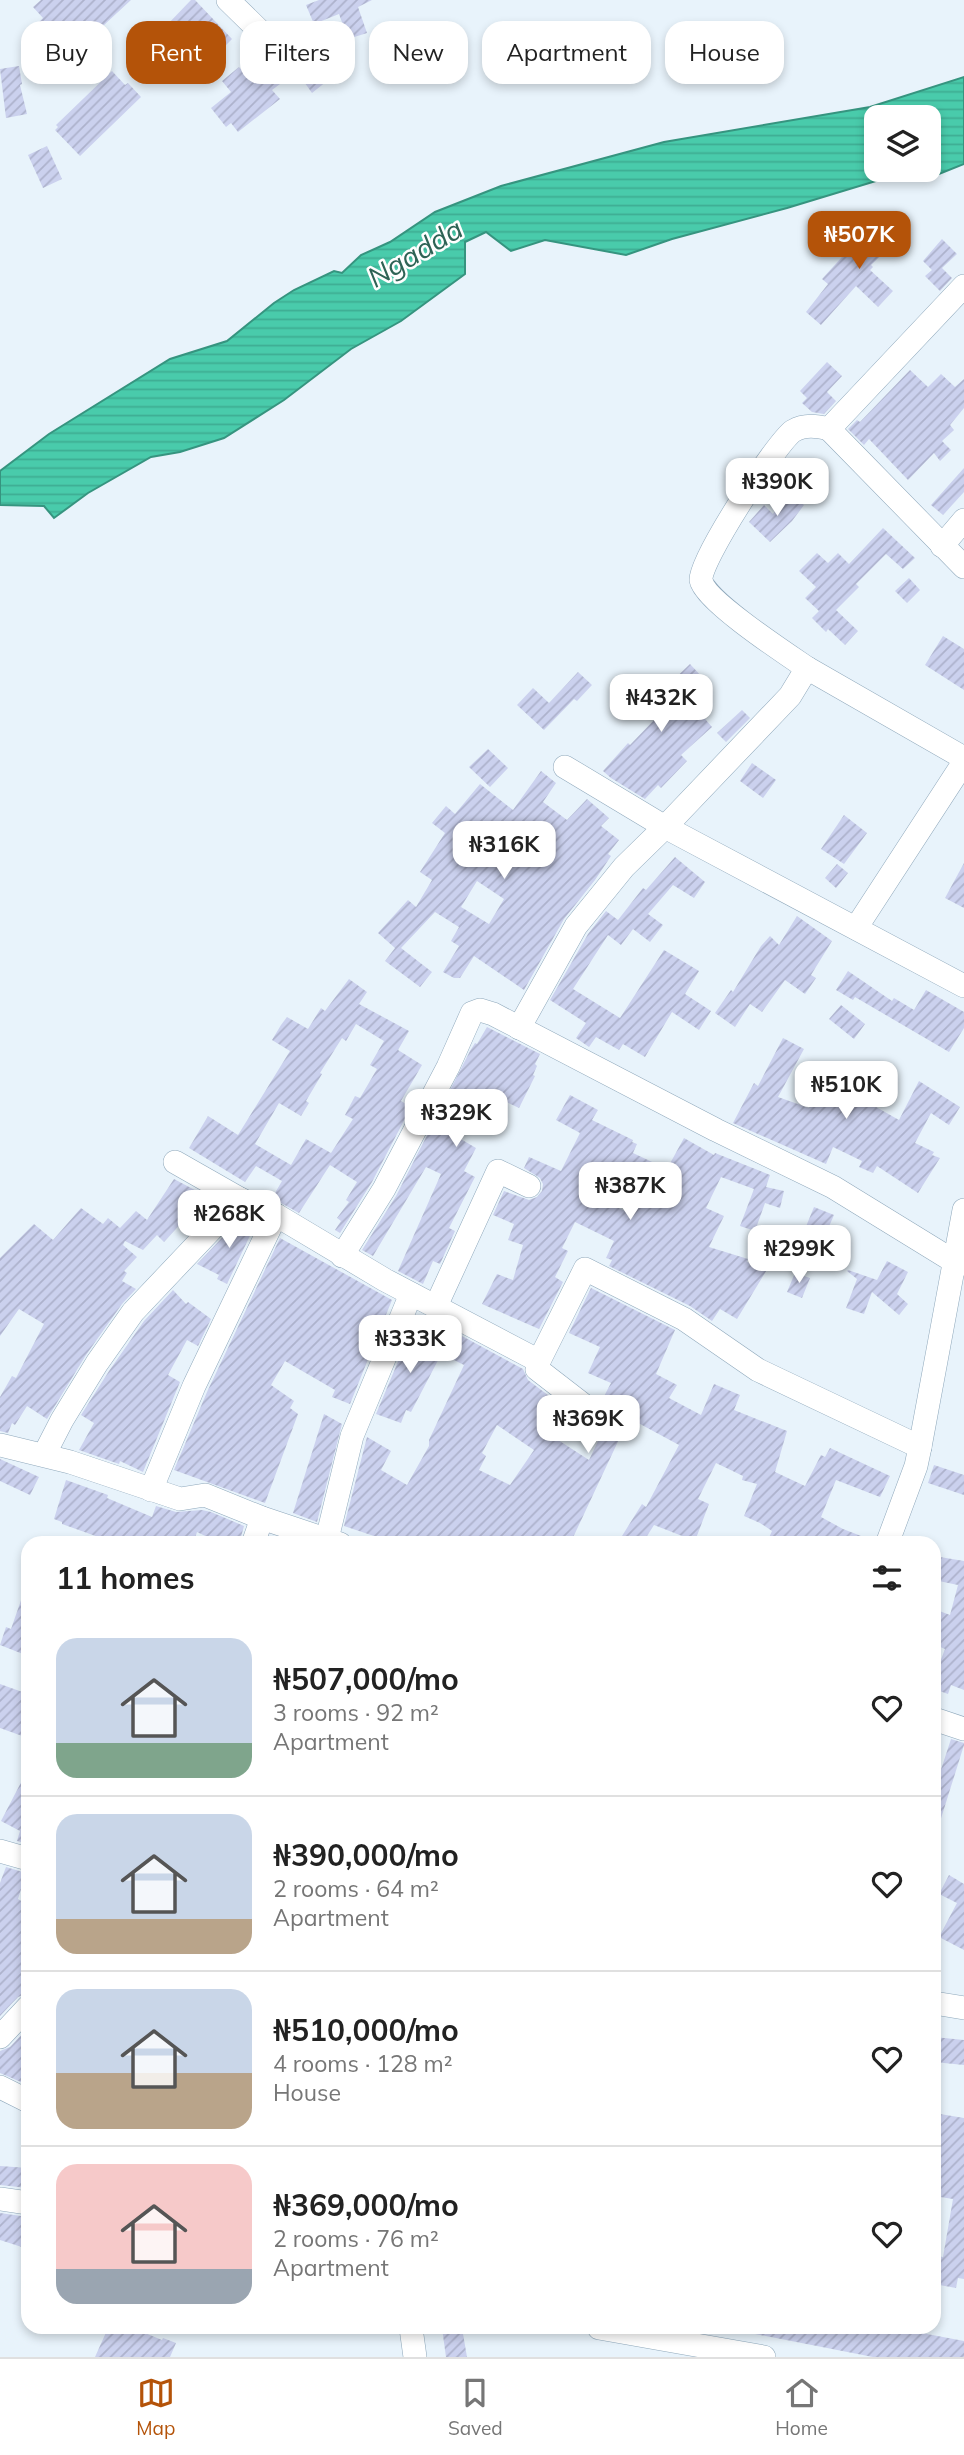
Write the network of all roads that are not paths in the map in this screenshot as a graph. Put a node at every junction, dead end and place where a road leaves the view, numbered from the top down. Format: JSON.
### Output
{"nodes":[{"id":1,"x":228,"y":0,"type":"edge"},
{"id":2,"x":249,"y":21,"type":"edge"},
{"id":3,"x":964,"y":286,"type":"edge"},
{"id":4,"x":829,"y":429,"type":"junction"},
{"id":5,"x":964,"y":520,"type":"edge"},
{"id":6,"x":942,"y":546,"type":"junction"},
{"id":7,"x":964,"y":567,"type":"edge"},
{"id":8,"x":807,"y":668,"type":"junction"},
{"id":9,"x":964,"y":760,"type":"edge"},
{"id":10,"x":565,"y":767,"type":"dead end"},
{"id":11,"x":666,"y":827,"type":"junction"},
{"id":12,"x":856,"y":928,"type":"junction"},
{"id":13,"x":964,"y":986,"type":"edge"},
{"id":14,"x":519,"y":1028,"type":"junction"},
{"id":15,"x":174,"y":1162,"type":"dead end"},
{"id":16,"x":529,"y":1186,"type":"dead end"},
{"id":17,"x":240,"y":1199,"type":"junction"},
{"id":18,"x":964,"y":1210,"type":"edge"},
{"id":19,"x":276,"y":1215,"type":"junction"},
{"id":20,"x":342,"y":1256,"type":"junction"},
{"id":21,"x":960,"y":1263,"type":"edge"},
{"id":22,"x":411,"y":1294,"type":"junction"},
{"id":23,"x":436,"y":1306,"type":"junction"},
{"id":24,"x":538,"y":1361,"type":"junction"},
{"id":25,"x":590,"y":1410,"type":"dead end"},
{"id":26,"x":0,"y":1445,"type":"edge"},
{"id":27,"x":920,"y":1447,"type":"junction"},
{"id":28,"x":44,"y":1455,"type":"junction"},
{"id":29,"x":151,"y":1490,"type":"junction"},
{"id":30,"x":262,"y":1518,"type":"junction"},
{"id":31,"x":256,"y":1536,"type":"edge"},
{"id":32,"x":318,"y":1536,"type":"edge"},
{"id":33,"x":334,"y":1536,"type":"edge"},
{"id":34,"x":890,"y":1536,"type":"edge"},
{"id":35,"x":941,"y":1721,"type":"edge"},
{"id":36,"x":964,"y":1729,"type":"edge"},
{"id":37,"x":0,"y":1851,"type":"edge"},
{"id":38,"x":21,"y":1857,"type":"edge"},
{"id":39,"x":941,"y":2004,"type":"edge"},
{"id":40,"x":964,"y":2008,"type":"edge"},
{"id":41,"x":21,"y":2014,"type":"edge"},
{"id":42,"x":0,"y":2037,"type":"edge"},
{"id":43,"x":0,"y":2087,"type":"edge"},
{"id":44,"x":21,"y":2098,"type":"edge"},
{"id":45,"x":0,"y":2199,"type":"edge"},
{"id":46,"x":21,"y":2202,"type":"edge"},
{"id":47,"x":412,"y":2334,"type":"edge"},
{"id":48,"x":633,"y":2334,"type":"edge"},
{"id":49,"x":415,"y":2357,"type":"edge"},
{"id":50,"x":764,"y":2357,"type":"edge"}],
"edges":[{"from":1,"to":2,"type":"street"},
{"from":3,"to":4,"type":"street"},
{"from":4,"to":6,"type":"street"},
{"from":4,"to":8,"type":"street"},
{"from":5,"to":6,"type":"street"},
{"from":6,"to":7,"type":"street"},
{"from":8,"to":9,"type":"street"},
{"from":8,"to":11,"type":"street"},
{"from":9,"to":12,"type":"street"},
{"from":10,"to":11,"type":"street"},
{"from":11,"to":12,"type":"street"},
{"from":11,"to":14,"type":"street"},
{"from":12,"to":13,"type":"street"},
{"from":14,"to":20,"type":"street"},
{"from":14,"to":21,"type":"street"},
{"from":15,"to":17,"type":"street"},
{"from":16,"to":23,"type":"street"},
{"from":17,"to":19,"type":"street"},
{"from":17,"to":28,"type":"street"},
{"from":18,"to":21,"type":"street"},
{"from":19,"to":20,"type":"street"},
{"from":19,"to":29,"type":"street"},
{"from":20,"to":22,"type":"street"},
{"from":21,"to":27,"type":"street"},
{"from":22,"to":23,"type":"street"},
{"from":22,"to":33,"type":"street"},
{"from":23,"to":24,"type":"street"},
{"from":24,"to":25,"type":"street"},
{"from":24,"to":27,"type":"street"},
{"from":26,"to":28,"type":"street"},
{"from":27,"to":34,"type":"street"},
{"from":28,"to":29,"type":"street"},
{"from":29,"to":30,"type":"street"},
{"from":30,"to":31,"type":"street"},
{"from":30,"to":32,"type":"street"},
{"from":35,"to":36,"type":"street"},
{"from":37,"to":38,"type":"street"},
{"from":39,"to":40,"type":"street"},
{"from":41,"to":42,"type":"street"},
{"from":43,"to":44,"type":"street"},
{"from":45,"to":46,"type":"street"},
{"from":47,"to":49,"type":"street"},
{"from":48,"to":50,"type":"street"}]}
